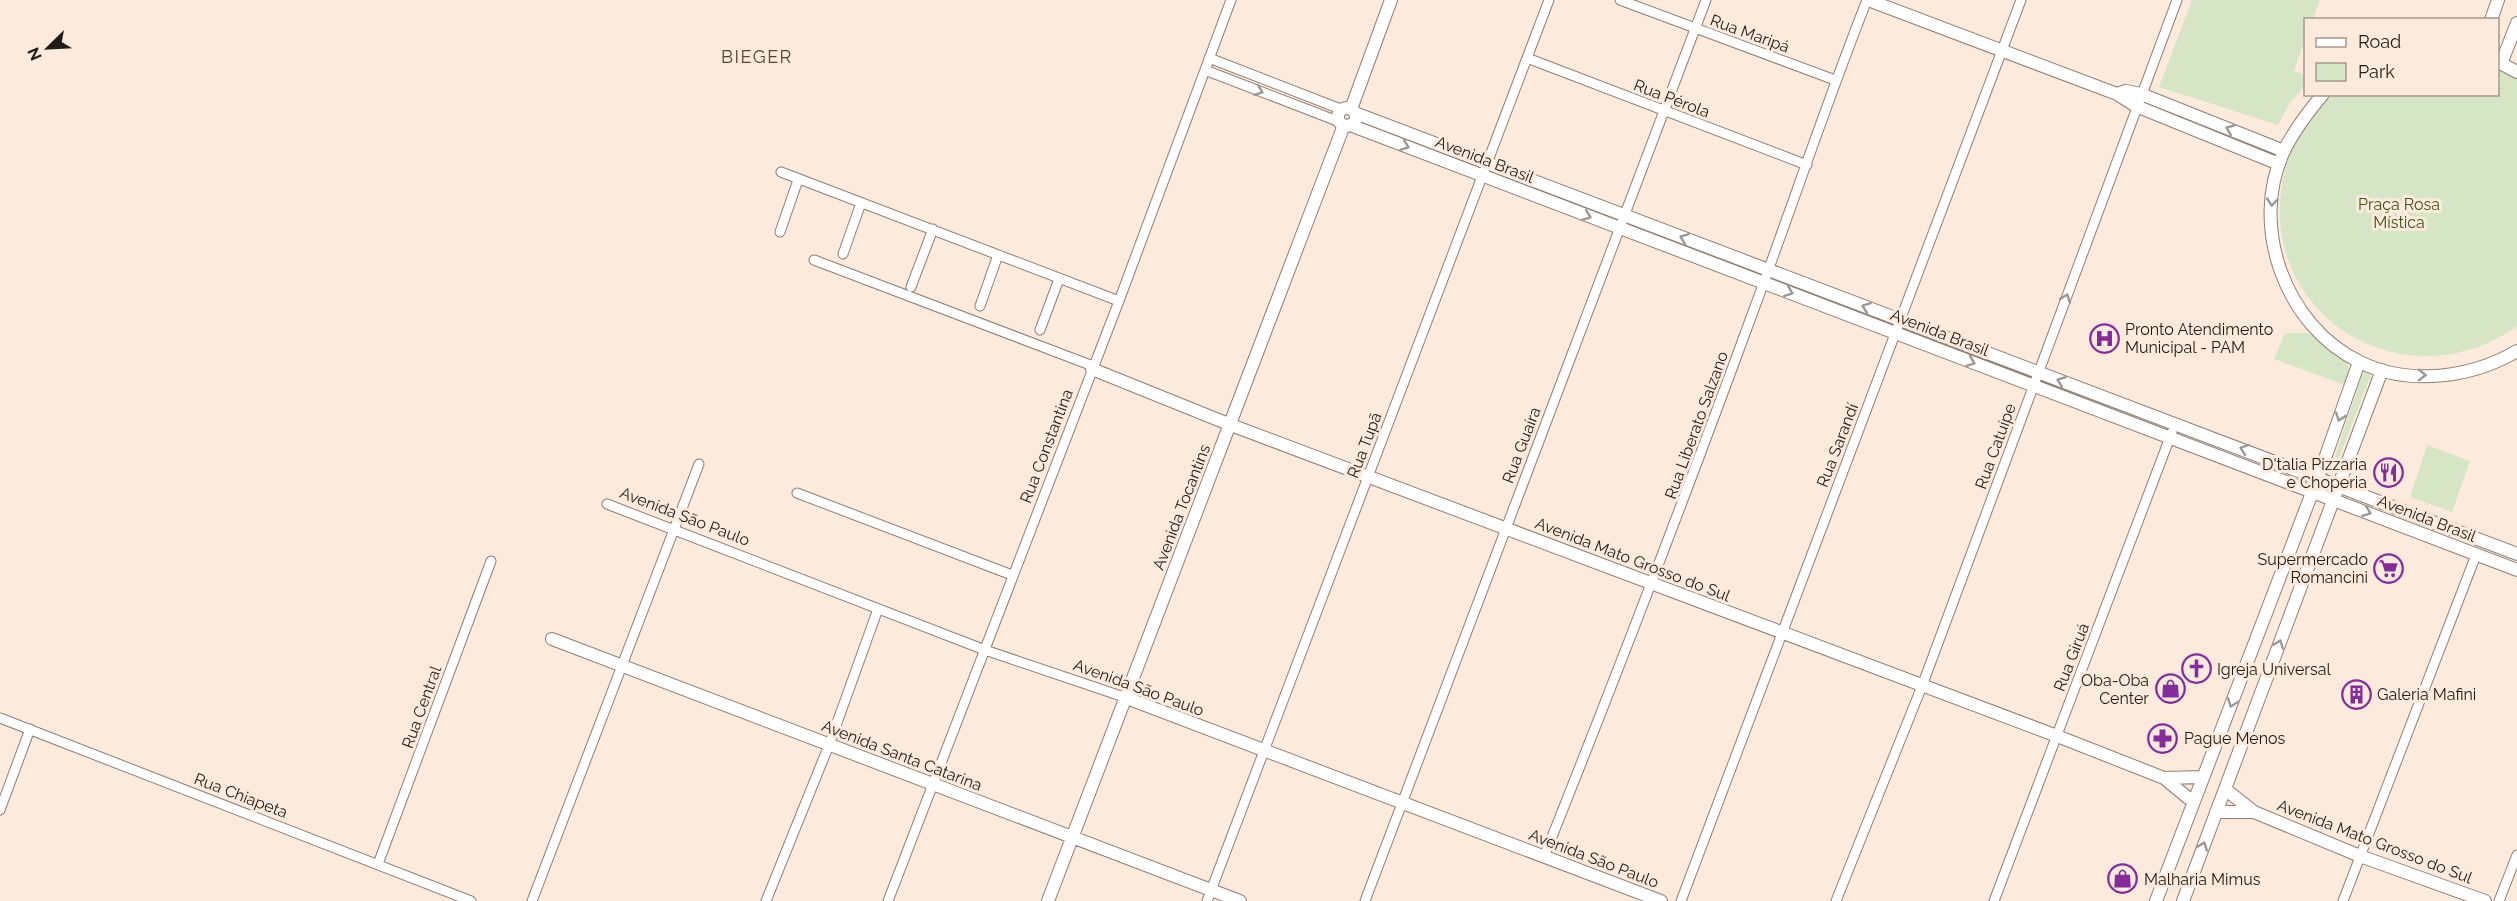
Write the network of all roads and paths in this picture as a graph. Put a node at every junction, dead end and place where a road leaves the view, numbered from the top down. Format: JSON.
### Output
{"nodes":[{"id":1,"x":1231,"y":0,"type":"edge"},
{"id":2,"x":1391,"y":0,"type":"edge"},
{"id":3,"x":1549,"y":0,"type":"edge"},
{"id":4,"x":1620,"y":0,"type":"edge"},
{"id":5,"x":1706,"y":0,"type":"edge"},
{"id":6,"x":1868,"y":0,"type":"edge"},
{"id":7,"x":2021,"y":0,"type":"edge"},
{"id":8,"x":2177,"y":0,"type":"edge"},
{"id":9,"x":2498,"y":0,"type":"edge"},
{"id":10,"x":2492,"y":18,"type":"edge"},
{"id":11,"x":2517,"y":23,"type":"edge"},
{"id":12,"x":1695,"y":28,"type":"junction"},
{"id":13,"x":2002,"y":50,"type":"junction"},
{"id":14,"x":1209,"y":58,"type":"junction"},
{"id":15,"x":1527,"y":58,"type":"junction"},
{"id":16,"x":2499,"y":63,"type":"edge"},
{"id":17,"x":1205,"y":70,"type":"junction"},
{"id":18,"x":2517,"y":72,"type":"edge"},
{"id":19,"x":1835,"y":80,"type":"junction"},
{"id":20,"x":2321,"y":96,"type":"edge"},
{"id":21,"x":2139,"y":100,"type":"junction"},
{"id":22,"x":1664,"y":111,"type":"junction"},
{"id":23,"x":1347,"y":117,"type":"junction"},
{"id":24,"x":2284,"y":151,"type":"junction"},
{"id":25,"x":1487,"y":163,"type":"junction"},
{"id":26,"x":2279,"y":164,"type":"junction"},
{"id":27,"x":1807,"y":165,"type":"junction"},
{"id":28,"x":781,"y":172,"type":"dead end"},
{"id":29,"x":1482,"y":175,"type":"junction"},
{"id":30,"x":798,"y":180,"type":"junction"},
{"id":31,"x":861,"y":203,"type":"junction"},
{"id":32,"x":1624,"y":216,"type":"junction"},
{"id":33,"x":1619,"y":228,"type":"junction"},
{"id":34,"x":933,"y":229,"type":"junction"},
{"id":35,"x":780,"y":232,"type":"dead end"},
{"id":36,"x":843,"y":254,"type":"dead end"},
{"id":37,"x":998,"y":255,"type":"junction"},
{"id":38,"x":814,"y":260,"type":"dead end"},
{"id":39,"x":1768,"y":270,"type":"junction"},
{"id":40,"x":1059,"y":279,"type":"junction"},
{"id":41,"x":1764,"y":283,"type":"junction"},
{"id":42,"x":911,"y":287,"type":"dead end"},
{"id":43,"x":1119,"y":301,"type":"junction"},
{"id":44,"x":980,"y":306,"type":"dead end"},
{"id":45,"x":1900,"y":320,"type":"junction"},
{"id":46,"x":1040,"y":330,"type":"dead end"},
{"id":47,"x":1895,"y":333,"type":"junction"},
{"id":48,"x":2517,"y":351,"type":"edge"},
{"id":49,"x":2359,"y":362,"type":"junction"},
{"id":50,"x":1093,"y":368,"type":"junction"},
{"id":51,"x":2382,"y":370,"type":"junction"},
{"id":52,"x":2039,"y":372,"type":"junction"},
{"id":53,"x":2034,"y":385,"type":"junction"},
{"id":54,"x":1231,"y":425,"type":"junction"},
{"id":55,"x":2175,"y":425,"type":"junction"},
{"id":56,"x":2170,"y":437,"type":"junction"},
{"id":57,"x":699,"y":464,"type":"dead end"},
{"id":58,"x":1368,"y":476,"type":"junction"},
{"id":59,"x":2318,"y":478,"type":"junction"},
{"id":60,"x":2338,"y":485,"type":"junction"},
{"id":61,"x":2313,"y":491,"type":"junction"},
{"id":62,"x":796,"y":493,"type":"dead end"},
{"id":63,"x":2333,"y":499,"type":"junction"},
{"id":64,"x":607,"y":504,"type":"dead end"},
{"id":65,"x":1505,"y":529,"type":"junction"},
{"id":66,"x":674,"y":530,"type":"junction"},
{"id":67,"x":2517,"y":554,"type":"edge"},
{"id":68,"x":2476,"y":555,"type":"junction"},
{"id":69,"x":491,"y":561,"type":"dead end"},
{"id":70,"x":2517,"y":570,"type":"edge"},
{"id":71,"x":1012,"y":575,"type":"junction"},
{"id":72,"x":1653,"y":584,"type":"junction"},
{"id":73,"x":878,"y":609,"type":"junction"},
{"id":74,"x":1782,"y":632,"type":"junction"},
{"id":75,"x":552,"y":639,"type":"dead end"},
{"id":76,"x":985,"y":650,"type":"junction"},
{"id":77,"x":622,"y":666,"type":"junction"},
{"id":78,"x":1922,"y":686,"type":"junction"},
{"id":79,"x":1124,"y":697,"type":"junction"},
{"id":80,"x":0,"y":718,"type":"edge"},
{"id":81,"x":30,"y":729,"type":"junction"},
{"id":82,"x":2057,"y":736,"type":"junction"},
{"id":83,"x":829,"y":745,"type":"junction"},
{"id":84,"x":1264,"y":750,"type":"junction"},
{"id":85,"x":2204,"y":777,"type":"junction"},
{"id":86,"x":2164,"y":778,"type":"junction"},
{"id":87,"x":932,"y":784,"type":"junction"},
{"id":88,"x":2224,"y":789,"type":"junction"},
{"id":89,"x":2193,"y":802,"type":"junction"},
{"id":90,"x":1401,"y":803,"type":"junction"},
{"id":91,"x":0,"y":810,"type":"edge"},
{"id":92,"x":2216,"y":812,"type":"junction"},
{"id":93,"x":2254,"y":812,"type":"junction"},
{"id":94,"x":1072,"y":837,"type":"junction"},
{"id":95,"x":2517,"y":855,"type":"edge"},
{"id":96,"x":2360,"y":856,"type":"junction"},
{"id":97,"x":1544,"y":857,"type":"junction"},
{"id":98,"x":378,"y":864,"type":"junction"},
{"id":99,"x":1209,"y":895,"type":"edge"},
{"id":100,"x":471,"y":901,"type":"edge"},
{"id":101,"x":532,"y":901,"type":"edge"},
{"id":102,"x":766,"y":901,"type":"edge"},
{"id":103,"x":888,"y":901,"type":"edge"},
{"id":104,"x":1048,"y":901,"type":"edge"},
{"id":105,"x":1240,"y":901,"type":"edge"},
{"id":106,"x":1365,"y":901,"type":"edge"},
{"id":107,"x":1661,"y":901,"type":"edge"},
{"id":108,"x":1681,"y":901,"type":"edge"},
{"id":109,"x":1836,"y":901,"type":"edge"},
{"id":110,"x":1994,"y":901,"type":"edge"},
{"id":111,"x":2156,"y":901,"type":"edge"},
{"id":112,"x":2182,"y":901,"type":"edge"},
{"id":113,"x":2343,"y":901,"type":"edge"},
{"id":114,"x":2485,"y":901,"type":"edge"},
{"id":115,"x":2499,"y":901,"type":"edge"}],
"edges":[{"from":1,"to":14,"type":"street","name":"Rua Constantina"},
{"from":2,"to":23,"type":"street","name":"Avenida Tocantins"},
{"from":3,"to":15,"type":"street","name":"Rua Tupã"},
{"from":4,"to":12,"type":"street","name":"Rua Maripá"},
{"from":5,"to":12,"type":"street","name":"Rua Guaíra"},
{"from":6,"to":13,"type":"street"},
{"from":6,"to":19,"type":"street","name":"Rua Liberato Salzano"},
{"from":7,"to":13,"type":"street","name":"Rua Sarandí"},
{"from":8,"to":21,"type":"street","name":"Rua Catuípe"},
{"from":9,"to":10,"type":"street"},
{"from":11,"to":16,"type":"street"},
{"from":12,"to":19,"type":"street","name":"Rua Maripá"},
{"from":12,"to":22,"type":"street","name":"Rua Guaíra"},
{"from":13,"to":21,"type":"street"},
{"from":13,"to":45,"type":"street","name":"Rua Sarandí"},
{"from":14,"to":17,"type":"street","name":"Rua Constantina"},
{"from":14,"to":23,"type":"street","name":"Avenida Brasil"},
{"from":15,"to":22,"type":"street","name":"Rua Pérola"},
{"from":15,"to":25,"type":"street","name":"Rua Tupã"},
{"from":16,"to":18,"type":"street"},
{"from":17,"to":23,"type":"street","name":"Avenida Brasil","one_way":true},
{"from":17,"to":43,"type":"street","name":"Rua Constantina"},
{"from":19,"to":27,"type":"street","name":"Rua Liberato Salzano"},
{"from":20,"to":24,"type":"street"},
{"from":24,"to":21,"type":"street","one_way":true},
{"from":21,"to":26,"type":"street"},
{"from":52,"to":21,"type":"street","name":"Rua Catuípe","one_way":true},
{"from":22,"to":27,"type":"street","name":"Rua Pérola"},
{"from":22,"to":32,"type":"street","name":"Rua Guaíra"},
{"from":23,"to":25,"type":"street","name":"Avenida Brasil"},
{"from":23,"to":29,"type":"street","name":"Avenida Brasil","one_way":true},
{"from":23,"to":54,"type":"street","name":"Avenida Tocantins"},
{"from":24,"to":26,"type":"street"},
{"from":25,"to":29,"type":"street","name":"Rua Tupã"},
{"from":25,"to":32,"type":"street","name":"Avenida Brasil"},
{"from":26,"to":49,"type":"street","one_way":true},
{"from":27,"to":39,"type":"street","name":"Rua Liberato Salzano"},
{"from":28,"to":30,"type":"street"},
{"from":29,"to":33,"type":"street","name":"Avenida Brasil","one_way":true},
{"from":29,"to":58,"type":"street","name":"Rua Tupã"},
{"from":30,"to":31,"type":"street"},
{"from":30,"to":35,"type":"street"},
{"from":31,"to":34,"type":"street"},
{"from":31,"to":36,"type":"street"},
{"from":32,"to":33,"type":"street","name":"Rua Guaíra"},
{"from":39,"to":32,"type":"street","name":"Avenida Brasil","one_way":true},
{"from":33,"to":41,"type":"street","name":"Avenida Brasil"},
{"from":33,"to":65,"type":"street","name":"Rua Guaíra"},
{"from":34,"to":37,"type":"street"},
{"from":34,"to":42,"type":"street"},
{"from":37,"to":40,"type":"street"},
{"from":37,"to":44,"type":"street"},
{"from":38,"to":50,"type":"street"},
{"from":39,"to":41,"type":"street","name":"Rua Liberato Salzano"},
{"from":45,"to":39,"type":"street","name":"Avenida Brasil","one_way":true},
{"from":40,"to":43,"type":"street"},
{"from":40,"to":46,"type":"street"},
{"from":41,"to":47,"type":"street","name":"Avenida Brasil","one_way":true},
{"from":41,"to":72,"type":"street","name":"Rua Liberato Salzano"},
{"from":43,"to":50,"type":"street","name":"Rua Constantina"},
{"from":45,"to":47,"type":"street","name":"Rua Sarandí"},
{"from":45,"to":52,"type":"street","name":"Avenida Brasil"},
{"from":47,"to":53,"type":"street","name":"Avenida Brasil","one_way":true},
{"from":47,"to":74,"type":"street","name":"Rua Sarandí"},
{"from":51,"to":48,"type":"street","one_way":true},
{"from":49,"to":51,"type":"street"},
{"from":49,"to":59,"type":"street","one_way":true},
{"from":50,"to":54,"type":"street","name":"Avenida Mato Grosso do Sul"},
{"from":50,"to":71,"type":"street","name":"Rua Constantina"},
{"from":51,"to":60,"type":"street"},
{"from":52,"to":53,"type":"street","name":"Rua Catuípe"},
{"from":55,"to":52,"type":"street","name":"Avenida Brasil","one_way":true},
{"from":53,"to":56,"type":"street","name":"Avenida Brasil"},
{"from":53,"to":78,"type":"street","name":"Rua Catuípe"},
{"from":54,"to":58,"type":"street","name":"Avenida Mato Grosso do Sul"},
{"from":54,"to":79,"type":"street","name":"Avenida Tocantins"},
{"from":55,"to":56,"type":"street","name":"Rua Giruá"},
{"from":59,"to":55,"type":"street","name":"Avenida Brasil","one_way":true},
{"from":56,"to":61,"type":"street","name":"Avenida Brasil"},
{"from":56,"to":82,"type":"street","name":"Rua Giruá"},
{"from":57,"to":66,"type":"street"},
{"from":58,"to":65,"type":"street","name":"Avenida Mato Grosso do Sul"},
{"from":58,"to":84,"type":"street","name":"Rua Tupã"},
{"from":59,"to":60,"type":"street","name":"Avenida Brasil"},
{"from":59,"to":61,"type":"street"},
{"from":60,"to":63,"type":"street"},
{"from":60,"to":67,"type":"street","name":"Avenida Brasil"},
{"from":61,"to":63,"type":"street","name":"Avenida Brasil"},
{"from":61,"to":85,"type":"street","one_way":true},
{"from":62,"to":71,"type":"street"},
{"from":63,"to":68,"type":"street","name":"Avenida Brasil","one_way":true},
{"from":88,"to":63,"type":"street","one_way":true},
{"from":64,"to":66,"type":"street","name":"Avenida São Paulo"},
{"from":65,"to":72,"type":"street","name":"Avenida Mato Grosso do Sul"},
{"from":65,"to":90,"type":"street","name":"Rua Guaíra"},
{"from":66,"to":73,"type":"street","name":"Avenida São Paulo"},
{"from":66,"to":77,"type":"street"},
{"from":68,"to":70,"type":"street","name":"Avenida Brasil"},
{"from":68,"to":96,"type":"street"},
{"from":69,"to":98,"type":"street","name":"Rua Central"},
{"from":71,"to":76,"type":"street","name":"Rua Constantina"},
{"from":72,"to":74,"type":"street","name":"Avenida Mato Grosso do Sul"},
{"from":72,"to":97,"type":"street","name":"Rua Liberato Salzano"},
{"from":73,"to":76,"type":"street","name":"Avenida São Paulo"},
{"from":73,"to":83,"type":"street"},
{"from":74,"to":78,"type":"street","name":"Avenida Mato Grosso do Sul"},
{"from":74,"to":108,"type":"street","name":"Rua Sarandí"},
{"from":75,"to":77,"type":"street","name":"Avenida Santa Catarina"},
{"from":76,"to":79,"type":"street","name":"Avenida São Paulo"},
{"from":76,"to":87,"type":"street","name":"Rua Constantina"},
{"from":77,"to":83,"type":"street","name":"Avenida Santa Catarina"},
{"from":77,"to":101,"type":"street"},
{"from":78,"to":82,"type":"street","name":"Avenida Mato Grosso do Sul"},
{"from":78,"to":109,"type":"street","name":"Rua Catuípe"},
{"from":79,"to":84,"type":"street","name":"Avenida São Paulo"},
{"from":79,"to":94,"type":"street","name":"Avenida Tocantins"},
{"from":80,"to":81,"type":"street","name":"Rua Chiapeta"},
{"from":81,"to":91,"type":"street"},
{"from":81,"to":98,"type":"street","name":"Rua Chiapeta"},
{"from":82,"to":86,"type":"street","name":"Avenida Mato Grosso do Sul"},
{"from":82,"to":110,"type":"street","name":"Rua Giruá"},
{"from":83,"to":87,"type":"street","name":"Avenida Santa Catarina"},
{"from":83,"to":102,"type":"street"},
{"from":84,"to":90,"type":"street","name":"Avenida São Paulo"},
{"from":84,"to":99,"type":"street","name":"Rua Tupã"},
{"from":85,"to":86,"type":"street"},
{"from":85,"to":89,"type":"street"},
{"from":86,"to":89,"type":"street"},
{"from":87,"to":94,"type":"street","name":"Avenida Santa Catarina"},
{"from":87,"to":103,"type":"street","name":"Rua Constantina"},
{"from":88,"to":92,"type":"street"},
{"from":88,"to":93,"type":"street"},
{"from":89,"to":111,"type":"street"},
{"from":90,"to":97,"type":"street","name":"Avenida São Paulo"},
{"from":90,"to":106,"type":"street","name":"Rua Guaíra"},
{"from":92,"to":93,"type":"street"},
{"from":112,"to":92,"type":"street","one_way":true},
{"from":93,"to":96,"type":"street","name":"Avenida Mato Grosso do Sul"},
{"from":94,"to":99,"type":"street","name":"Avenida Santa Catarina"},
{"from":94,"to":104,"type":"street","name":"Avenida Tocantins"},
{"from":95,"to":115,"type":"street"},
{"from":96,"to":113,"type":"street"},
{"from":96,"to":114,"type":"street","name":"Avenida Mato Grosso do Sul"},
{"from":97,"to":107,"type":"street","name":"Avenida São Paulo"},
{"from":98,"to":100,"type":"street","name":"Rua Chiapeta"},
{"from":99,"to":105,"type":"street","name":"Avenida Santa Catarina"}]}
